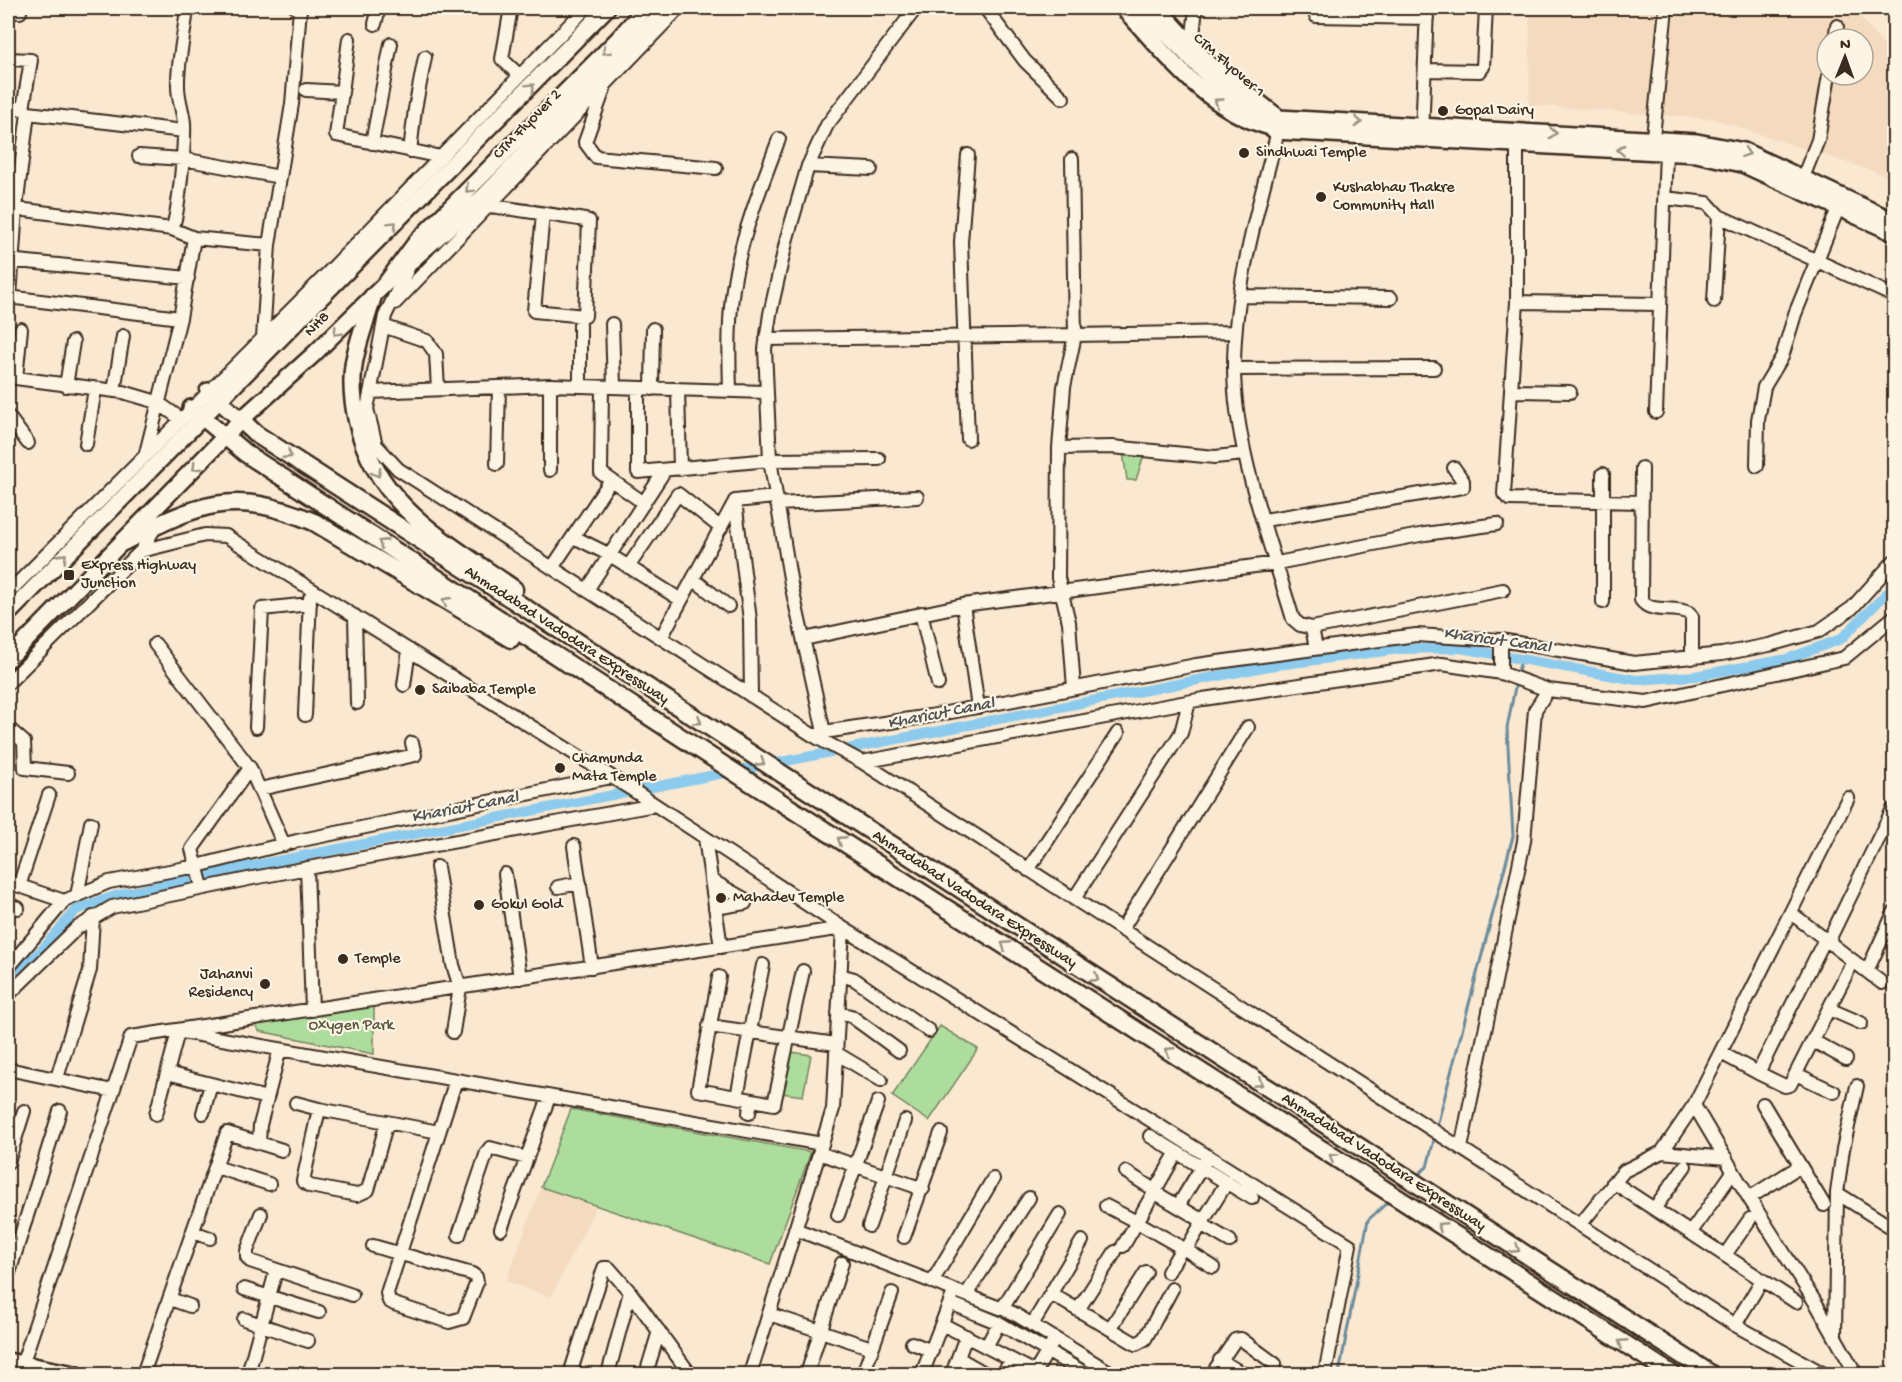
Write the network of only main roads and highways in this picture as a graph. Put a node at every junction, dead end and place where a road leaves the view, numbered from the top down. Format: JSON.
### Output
{"nodes":[{"id":1,"x":607,"y":8,"type":"edge"},
{"id":2,"x":645,"y":8,"type":"edge"},
{"id":3,"x":667,"y":8,"type":"edge"},
{"id":4,"x":1123,"y":8,"type":"edge"},
{"id":5,"x":1141,"y":8,"type":"edge"},
{"id":6,"x":1158,"y":8,"type":"edge"},
{"id":7,"x":1275,"y":126,"type":"junction"},
{"id":8,"x":1801,"y":183,"type":"junction"},
{"id":9,"x":1894,"y":221,"type":"edge"},
{"id":10,"x":1894,"y":233,"type":"edge"},
{"id":11,"x":386,"y":283,"type":"junction"},
{"id":12,"x":373,"y":296,"type":"junction"},
{"id":13,"x":213,"y":395,"type":"junction"},
{"id":14,"x":191,"y":415,"type":"junction"},
{"id":15,"x":241,"y":420,"type":"junction"},
{"id":16,"x":226,"y":437,"type":"junction"},
{"id":17,"x":123,"y":542,"type":"junction"},
{"id":18,"x":8,"y":614,"type":"edge"},
{"id":19,"x":577,"y":643,"type":"junction"},
{"id":20,"x":8,"y":659,"type":"edge"},
{"id":21,"x":607,"y":689,"type":"junction"},
{"id":22,"x":17,"y":1367,"type":"edge"},
{"id":23,"x":75,"y":1374,"type":"edge"},
{"id":24,"x":1672,"y":1374,"type":"edge"},
{"id":25,"x":1711,"y":1374,"type":"edge"}],
"edges":[{"from":13,"to":1,"type":"main road","name":"NH8","one_way":true},
{"from":2,"to":11,"type":"main road","name":"NH8","one_way":true},
{"from":3,"to":11,"type":"main road","name":"CTM Flyover 2"},
{"from":7,"to":4,"type":"main road","one_way":true},
{"from":5,"to":7,"type":"main road","name":"CTM Flyover 1"},
{"from":6,"to":7,"type":"main road"},
{"from":7,"to":8,"type":"main road"},
{"from":8,"to":9,"type":"main road"},
{"from":8,"to":10,"type":"main road"},
{"from":11,"to":12,"type":"main road","name":"NH8"},
{"from":12,"to":15,"type":"main road","name":"NH8","one_way":true},
{"from":12,"to":19,"type":"highway","one_way":true},
{"from":13,"to":14,"type":"main road","name":"NH8"},
{"from":13,"to":15,"type":"main road"},
{"from":14,"to":16,"type":"main road"},
{"from":18,"to":14,"type":"main road","name":"NH8","one_way":true},
{"from":15,"to":16,"type":"main road","name":"NH8"},
{"from":15,"to":19,"type":"highway","name":"Ahmadabad Vadodara Expressway","one_way":true},
{"from":16,"to":17,"type":"main road","name":"NH8","one_way":true},
{"from":21,"to":16,"type":"highway","name":"Ahmadabad Vadodara Expressway","one_way":true},
{"from":17,"to":20,"type":"main road","name":"NH8"},
{"from":21,"to":17,"type":"highway","one_way":true},
{"from":19,"to":25,"type":"highway","name":"Ahmadabad Vadodara Expressway","one_way":true},
{"from":24,"to":21,"type":"highway","name":"Ahmadabad Vadodara Expressway","one_way":true},
{"from":22,"to":23,"type":"main road"}]}
